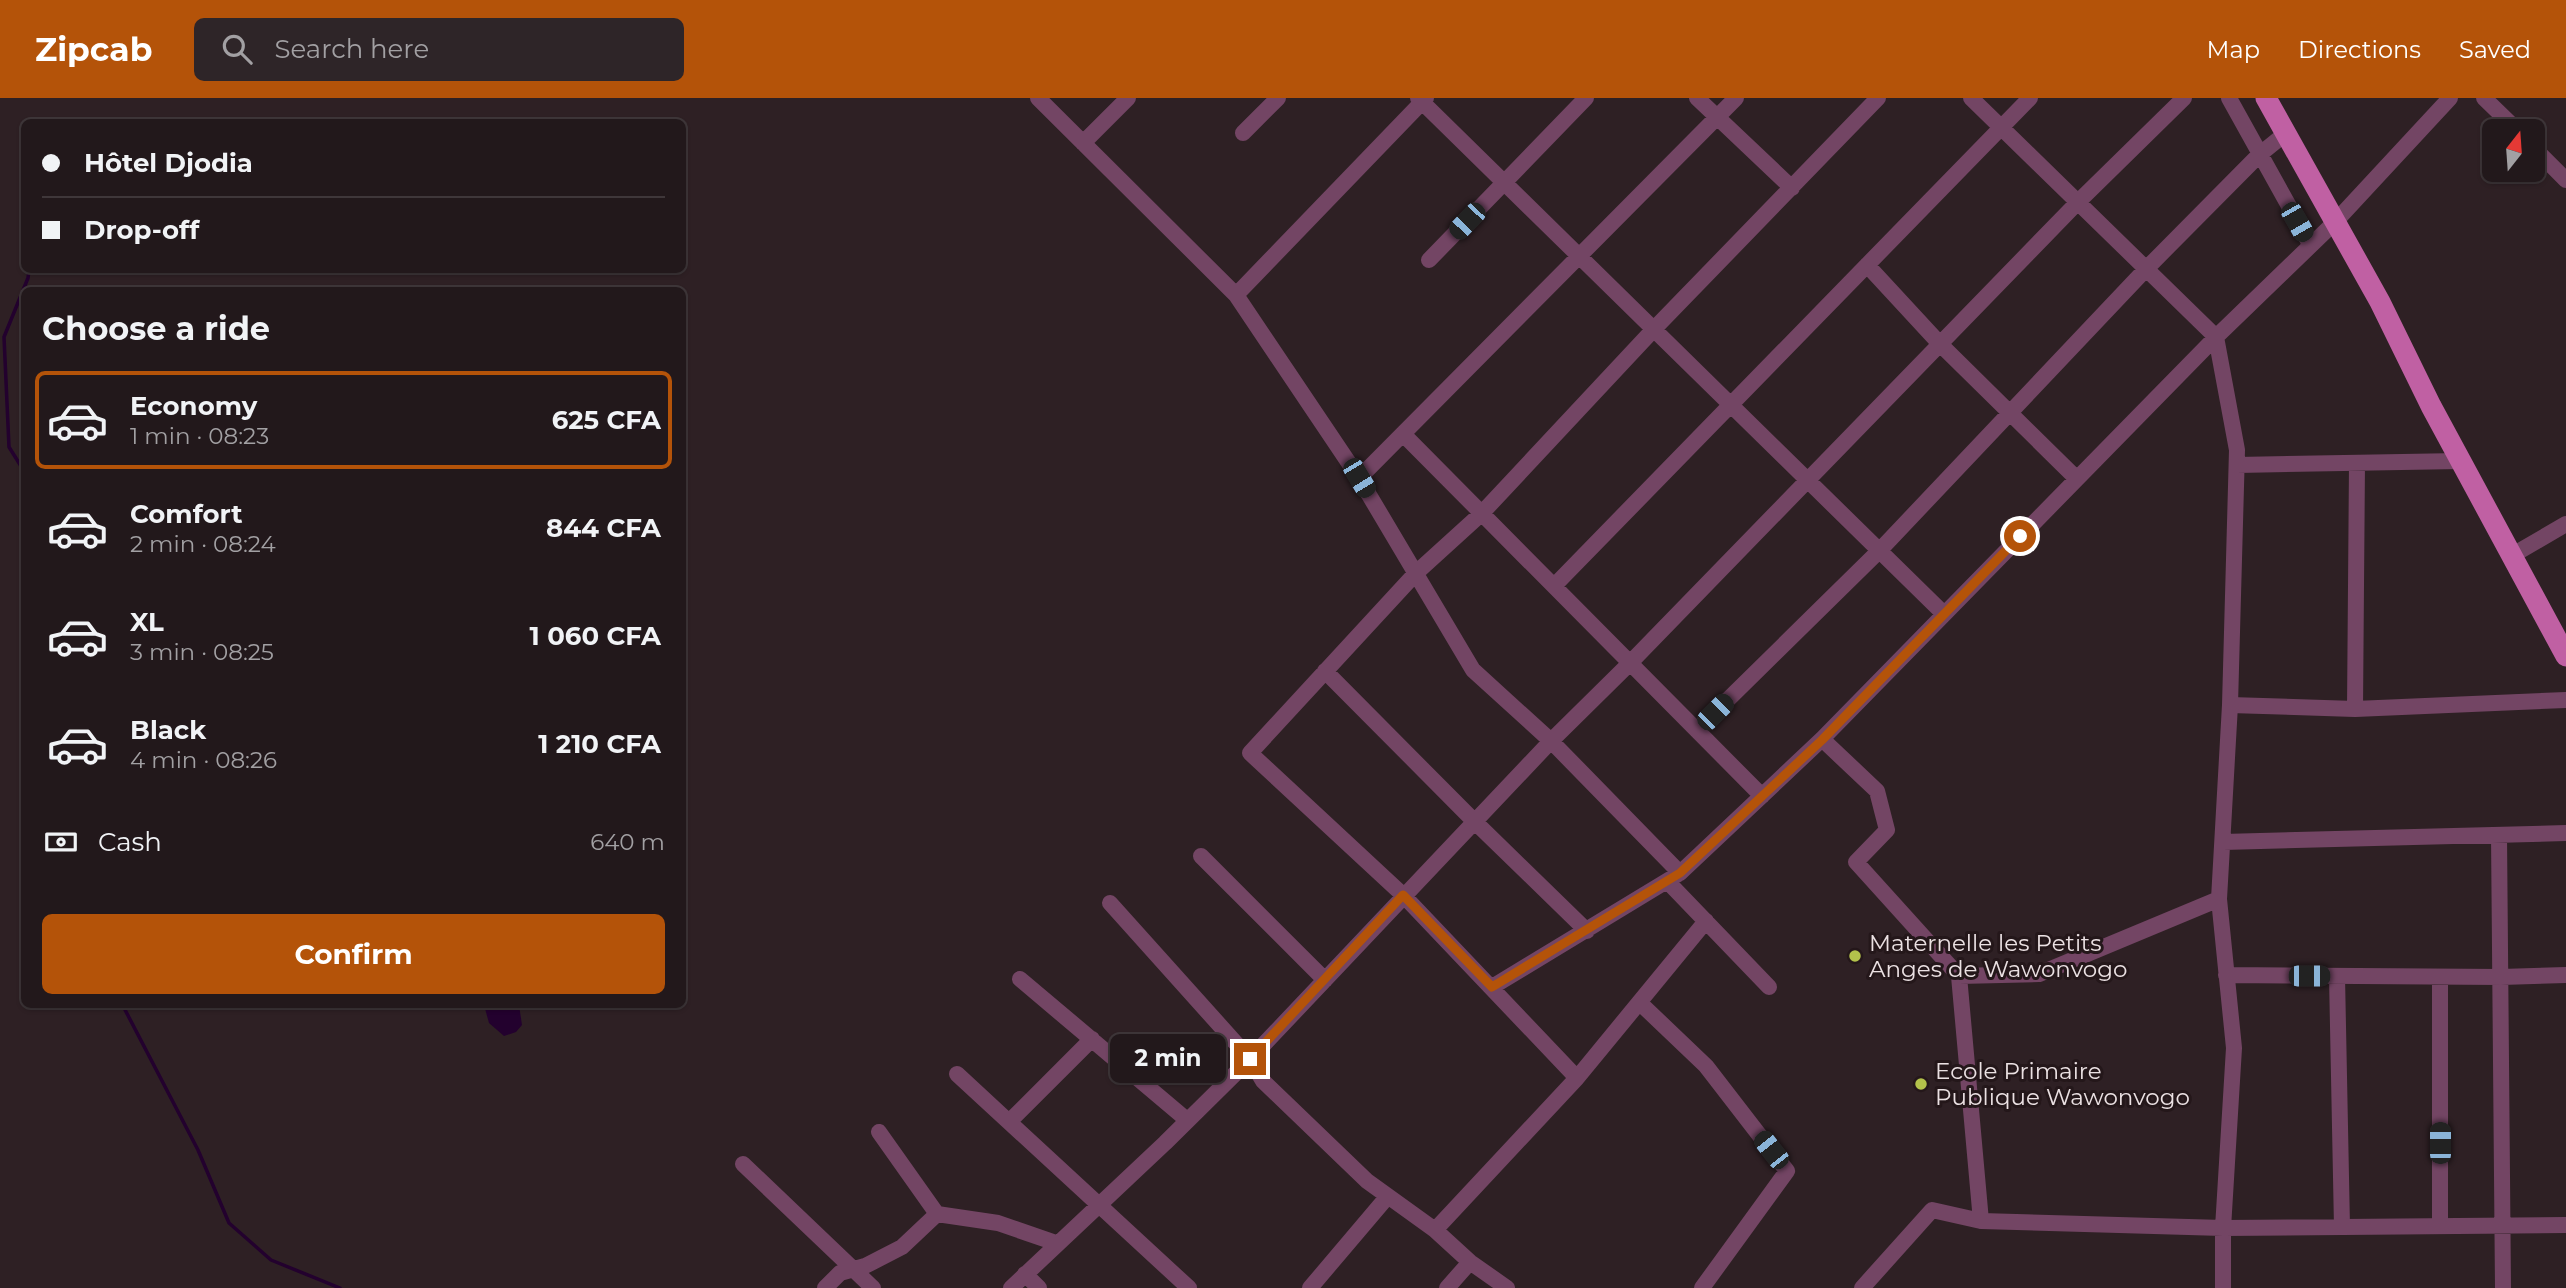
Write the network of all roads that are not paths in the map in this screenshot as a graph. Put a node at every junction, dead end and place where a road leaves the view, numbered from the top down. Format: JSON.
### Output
{"nodes":[{"id":1,"x":1038,"y":98,"type":"edge"},
{"id":2,"x":1128,"y":98,"type":"edge"},
{"id":3,"x":1278,"y":98,"type":"edge"},
{"id":4,"x":1586,"y":98,"type":"edge"},
{"id":5,"x":1697,"y":98,"type":"edge"},
{"id":6,"x":1736,"y":98,"type":"edge"},
{"id":7,"x":1878,"y":98,"type":"edge"},
{"id":8,"x":1971,"y":98,"type":"edge"},
{"id":9,"x":2030,"y":98,"type":"edge"},
{"id":10,"x":2184,"y":98,"type":"edge"},
{"id":11,"x":2229,"y":98,"type":"edge"},
{"id":12,"x":2266,"y":98,"type":"edge"},
{"id":13,"x":2450,"y":98,"type":"edge"},
{"id":14,"x":2484,"y":98,"type":"edge"},
{"id":15,"x":1422,"y":99,"type":"edge"},
{"id":16,"x":1717,"y":117,"type":"junction"},
{"id":17,"x":2506,"y":119,"type":"edge"},
{"id":18,"x":2002,"y":128,"type":"junction"},
{"id":19,"x":1243,"y":133,"type":"dead end"},
{"id":20,"x":2285,"y":134,"type":"junction"},
{"id":21,"x":1083,"y":143,"type":"junction"},
{"id":22,"x":2259,"y":155,"type":"junction"},
{"id":23,"x":2545,"y":159,"type":"edge"},
{"id":24,"x":2566,"y":180,"type":"edge"},
{"id":25,"x":1504,"y":182,"type":"junction"},
{"id":26,"x":1792,"y":188,"type":"junction"},
{"id":27,"x":2078,"y":202,"type":"junction"},
{"id":28,"x":2335,"y":222,"type":"junction"},
{"id":29,"x":2310,"y":244,"type":"junction"},
{"id":30,"x":1579,"y":255,"type":"junction"},
{"id":31,"x":1429,"y":260,"type":"dead end"},
{"id":32,"x":1867,"y":265,"type":"junction"},
{"id":33,"x":2146,"y":268,"type":"junction"},
{"id":34,"x":1236,"y":295,"type":"junction"},
{"id":35,"x":1654,"y":329,"type":"junction"},
{"id":36,"x":2216,"y":337,"type":"junction"},
{"id":37,"x":1940,"y":344,"type":"junction"},
{"id":38,"x":1730,"y":404,"type":"junction"},
{"id":39,"x":2009,"y":413,"type":"junction"},
{"id":40,"x":1403,"y":434,"type":"junction"},
{"id":41,"x":2460,"y":461,"type":"junction"},
{"id":42,"x":2357,"y":463,"type":"junction"},
{"id":43,"x":2237,"y":466,"type":"junction"},
{"id":44,"x":1359,"y":478,"type":"junction"},
{"id":45,"x":2077,"y":479,"type":"junction"},
{"id":46,"x":1808,"y":480,"type":"junction"},
{"id":47,"x":1482,"y":513,"type":"junction"},
{"id":48,"x":2566,"y":524,"type":"edge"},
{"id":49,"x":1880,"y":550,"type":"junction"},
{"id":50,"x":2511,"y":556,"type":"junction"},
{"id":51,"x":1416,"y":573,"type":"junction"},
{"id":52,"x":1554,"y":586,"type":"junction"},
{"id":53,"x":1944,"y":614,"type":"junction"},
{"id":54,"x":2566,"y":656,"type":"edge"},
{"id":55,"x":1630,"y":663,"type":"junction"},
{"id":56,"x":1325,"y":671,"type":"junction"},
{"id":57,"x":2566,"y":700,"type":"edge"},
{"id":58,"x":2230,"y":705,"type":"junction"},
{"id":59,"x":2354,"y":709,"type":"junction"},
{"id":60,"x":1697,"y":730,"type":"junction"},
{"id":61,"x":1822,"y":740,"type":"junction"},
{"id":62,"x":1551,"y":741,"type":"junction"},
{"id":63,"x":1762,"y":796,"type":"junction"},
{"id":64,"x":1474,"y":821,"type":"junction"},
{"id":65,"x":2566,"y":833,"type":"edge"},
{"id":66,"x":2499,"y":835,"type":"junction"},
{"id":67,"x":2223,"y":842,"type":"junction"},
{"id":68,"x":1201,"y":856,"type":"dead end"},
{"id":69,"x":1674,"y":878,"type":"junction"},
{"id":70,"x":1403,"y":895,"type":"junction"},
{"id":71,"x":2219,"y":900,"type":"junction"},
{"id":72,"x":1110,"y":902,"type":"dead end"},
{"id":73,"x":1706,"y":921,"type":"junction"},
{"id":74,"x":1587,"y":931,"type":"junction"},
{"id":75,"x":2225,"y":975,"type":"junction"},
{"id":76,"x":2566,"y":975,"type":"edge"},
{"id":77,"x":1959,"y":976,"type":"junction"},
{"id":78,"x":2337,"y":976,"type":"junction"},
{"id":79,"x":2440,"y":977,"type":"junction"},
{"id":80,"x":2501,"y":978,"type":"junction"},
{"id":81,"x":1020,"y":979,"type":"dead end"},
{"id":82,"x":1325,"y":980,"type":"junction"},
{"id":83,"x":1492,"y":987,"type":"junction"},
{"id":84,"x":1769,"y":987,"type":"dead end"},
{"id":85,"x":1640,"y":1003,"type":"junction"},
{"id":86,"x":1092,"y":1039,"type":"junction"},
{"id":87,"x":1250,"y":1059,"type":"junction"},
{"id":88,"x":957,"y":1074,"type":"dead end"},
{"id":89,"x":1577,"y":1078,"type":"junction"},
{"id":90,"x":1187,"y":1120,"type":"junction"},
{"id":91,"x":1009,"y":1122,"type":"junction"},
{"id":92,"x":879,"y":1132,"type":"dead end"},
{"id":93,"x":743,"y":1164,"type":"dead end"},
{"id":94,"x":1388,"y":1196,"type":"junction"},
{"id":95,"x":1098,"y":1205,"type":"junction"},
{"id":96,"x":937,"y":1214,"type":"junction"},
{"id":97,"x":1981,"y":1221,"type":"junction"},
{"id":98,"x":2503,"y":1225,"type":"junction"},
{"id":99,"x":2566,"y":1225,"type":"edge"},
{"id":100,"x":2440,"y":1226,"type":"junction"},
{"id":101,"x":2342,"y":1227,"type":"junction"},
{"id":102,"x":2223,"y":1228,"type":"junction"},
{"id":103,"x":1435,"y":1230,"type":"junction"},
{"id":104,"x":1056,"y":1243,"type":"junction"},
{"id":105,"x":1470,"y":1262,"type":"junction"},
{"id":106,"x":854,"y":1270,"type":"junction"},
{"id":107,"x":1025,"y":1274,"type":"junction"},
{"id":108,"x":825,"y":1288,"type":"edge"},
{"id":109,"x":873,"y":1288,"type":"edge"},
{"id":110,"x":1011,"y":1288,"type":"edge"},
{"id":111,"x":1039,"y":1288,"type":"edge"},
{"id":112,"x":1189,"y":1288,"type":"edge"},
{"id":113,"x":1310,"y":1288,"type":"edge"},
{"id":114,"x":1447,"y":1288,"type":"edge"},
{"id":115,"x":1507,"y":1288,"type":"edge"},
{"id":116,"x":1702,"y":1288,"type":"edge"},
{"id":117,"x":1862,"y":1288,"type":"edge"},
{"id":118,"x":2223,"y":1288,"type":"edge"},
{"id":119,"x":2503,"y":1288,"type":"edge"}],
"edges":[{"from":1,"to":21,"type":"street"},
{"from":2,"to":21,"type":"street"},
{"from":3,"to":19,"type":"street"},
{"from":4,"to":25,"type":"street"},
{"from":5,"to":16,"type":"street"},
{"from":6,"to":16,"type":"street"},
{"from":7,"to":26,"type":"street"},
{"from":8,"to":18,"type":"street"},
{"from":9,"to":18,"type":"street"},
{"from":10,"to":27,"type":"street"},
{"from":11,"to":22,"type":"street"},
{"from":12,"to":20,"type":"main road"},
{"from":13,"to":28,"type":"street"},
{"from":14,"to":17,"type":"street"},
{"from":15,"to":25,"type":"street"},
{"from":15,"to":34,"type":"street"},
{"from":16,"to":26,"type":"street"},
{"from":16,"to":30,"type":"street"},
{"from":18,"to":27,"type":"street"},
{"from":18,"to":32,"type":"street"},
{"from":20,"to":22,"type":"street"},
{"from":20,"to":28,"type":"main road"},
{"from":21,"to":34,"type":"street"},
{"from":22,"to":29,"type":"street"},
{"from":22,"to":33,"type":"street"},
{"from":23,"to":24,"type":"street"},
{"from":25,"to":30,"type":"street"},
{"from":25,"to":31,"type":"street"},
{"from":26,"to":35,"type":"street"},
{"from":27,"to":33,"type":"street"},
{"from":27,"to":37,"type":"street"},
{"from":28,"to":29,"type":"street"},
{"from":28,"to":41,"type":"main road"},
{"from":29,"to":36,"type":"street"},
{"from":30,"to":35,"type":"street"},
{"from":30,"to":40,"type":"street"},
{"from":32,"to":37,"type":"street"},
{"from":32,"to":38,"type":"street"},
{"from":33,"to":36,"type":"street"},
{"from":33,"to":39,"type":"street"},
{"from":34,"to":44,"type":"street"},
{"from":35,"to":38,"type":"street"},
{"from":35,"to":47,"type":"street"},
{"from":36,"to":43,"type":"street"},
{"from":36,"to":45,"type":"street"},
{"from":37,"to":39,"type":"street"},
{"from":37,"to":46,"type":"street"},
{"from":38,"to":46,"type":"street"},
{"from":38,"to":52,"type":"street"},
{"from":39,"to":45,"type":"street"},
{"from":39,"to":49,"type":"street"},
{"from":40,"to":44,"type":"street"},
{"from":40,"to":47,"type":"street"},
{"from":41,"to":42,"type":"street"},
{"from":41,"to":50,"type":"main road"},
{"from":42,"to":43,"type":"street"},
{"from":42,"to":59,"type":"street"},
{"from":43,"to":58,"type":"street"},
{"from":44,"to":51,"type":"street"},
{"from":45,"to":53,"type":"street"},
{"from":46,"to":49,"type":"street"},
{"from":46,"to":55,"type":"street"},
{"from":47,"to":51,"type":"street"},
{"from":47,"to":52,"type":"street"},
{"from":48,"to":50,"type":"street"},
{"from":49,"to":53,"type":"street"},
{"from":49,"to":60,"type":"street"},
{"from":50,"to":54,"type":"main road"},
{"from":51,"to":56,"type":"street"},
{"from":51,"to":62,"type":"street"},
{"from":52,"to":55,"type":"street"},
{"from":53,"to":61,"type":"street"},
{"from":55,"to":60,"type":"street"},
{"from":55,"to":62,"type":"street"},
{"from":56,"to":64,"type":"street"},
{"from":56,"to":70,"type":"street"},
{"from":57,"to":59,"type":"street"},
{"from":58,"to":59,"type":"street"},
{"from":58,"to":67,"type":"street"},
{"from":60,"to":63,"type":"street"},
{"from":61,"to":63,"type":"street"},
{"from":61,"to":77,"type":"street"},
{"from":62,"to":64,"type":"street"},
{"from":62,"to":69,"type":"street"},
{"from":63,"to":69,"type":"street"},
{"from":64,"to":70,"type":"street"},
{"from":64,"to":74,"type":"street"},
{"from":65,"to":66,"type":"street"},
{"from":66,"to":67,"type":"street"},
{"from":66,"to":80,"type":"street"},
{"from":67,"to":71,"type":"street"},
{"from":68,"to":82,"type":"street"},
{"from":69,"to":73,"type":"street"},
{"from":69,"to":74,"type":"street"},
{"from":70,"to":82,"type":"street"},
{"from":70,"to":83,"type":"street"},
{"from":71,"to":75,"type":"street"},
{"from":71,"to":77,"type":"street"},
{"from":72,"to":87,"type":"street"},
{"from":73,"to":84,"type":"street"},
{"from":73,"to":85,"type":"street"},
{"from":74,"to":83,"type":"street"},
{"from":75,"to":78,"type":"street"},
{"from":75,"to":102,"type":"street"},
{"from":76,"to":80,"type":"street"},
{"from":77,"to":97,"type":"street"},
{"from":78,"to":79,"type":"street"},
{"from":78,"to":101,"type":"street"},
{"from":79,"to":80,"type":"street"},
{"from":79,"to":100,"type":"street"},
{"from":80,"to":98,"type":"street"},
{"from":81,"to":86,"type":"street"},
{"from":82,"to":87,"type":"street"},
{"from":83,"to":89,"type":"street"},
{"from":85,"to":89,"type":"street"},
{"from":85,"to":116,"type":"street"},
{"from":86,"to":90,"type":"street"},
{"from":86,"to":91,"type":"street"},
{"from":87,"to":90,"type":"street"},
{"from":87,"to":94,"type":"street"},
{"from":88,"to":91,"type":"street"},
{"from":89,"to":103,"type":"street"},
{"from":90,"to":95,"type":"street"},
{"from":91,"to":95,"type":"street"},
{"from":92,"to":96,"type":"street"},
{"from":93,"to":106,"type":"street"},
{"from":94,"to":103,"type":"street"},
{"from":94,"to":113,"type":"street"},
{"from":95,"to":104,"type":"street"},
{"from":95,"to":112,"type":"street"},
{"from":96,"to":104,"type":"street"},
{"from":96,"to":106,"type":"street"},
{"from":97,"to":102,"type":"street"},
{"from":97,"to":117,"type":"street"},
{"from":98,"to":99,"type":"street"},
{"from":98,"to":100,"type":"street"},
{"from":98,"to":119,"type":"street"},
{"from":100,"to":101,"type":"street"},
{"from":101,"to":102,"type":"street"},
{"from":102,"to":118,"type":"street"},
{"from":103,"to":105,"type":"street"},
{"from":104,"to":107,"type":"street"},
{"from":105,"to":114,"type":"street"},
{"from":105,"to":115,"type":"street"},
{"from":106,"to":108,"type":"street"},
{"from":106,"to":109,"type":"street"},
{"from":107,"to":110,"type":"street"},
{"from":107,"to":111,"type":"street"}]}
